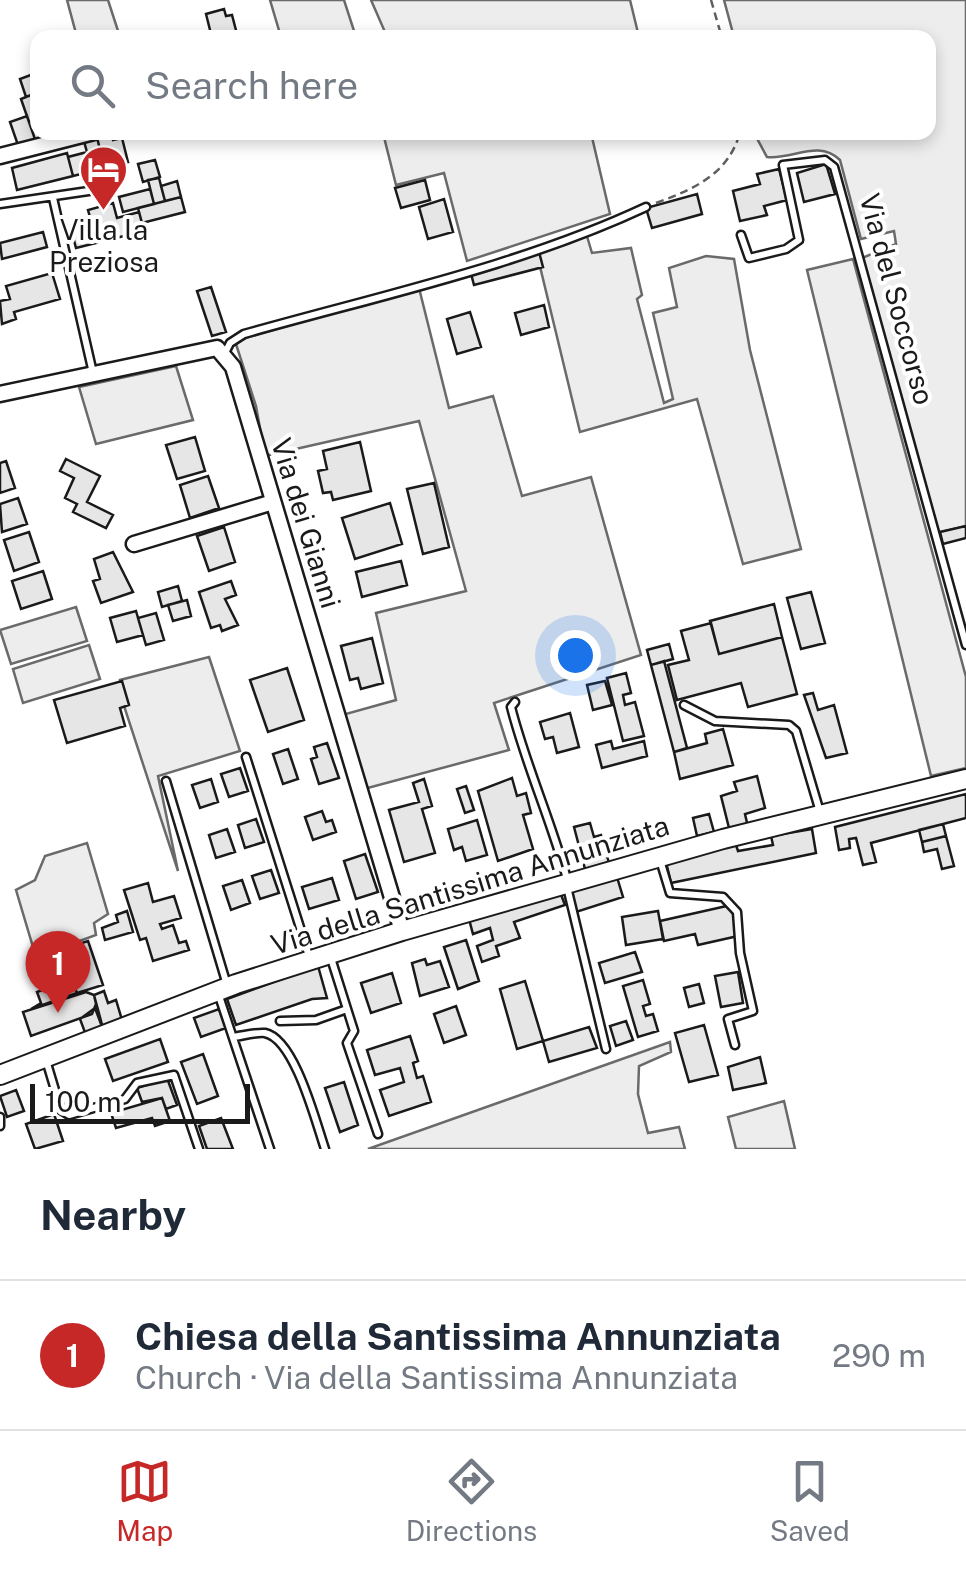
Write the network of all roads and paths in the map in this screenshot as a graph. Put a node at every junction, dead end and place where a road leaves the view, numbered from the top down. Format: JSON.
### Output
{"nodes":[{"id":1,"x":711,"y":0,"type":"edge"},
{"id":2,"x":720,"y":30,"type":"edge"},
{"id":3,"x":63,"y":140,"type":"edge"},
{"id":4,"x":738,"y":140,"type":"edge"},
{"id":5,"x":0,"y":156,"type":"edge"},
{"id":6,"x":112,"y":193,"type":"dead end"},
{"id":7,"x":53,"y":198,"type":"junction"},
{"id":8,"x":0,"y":204,"type":"edge"},
{"id":9,"x":646,"y":207,"type":"joint"},
{"id":10,"x":742,"y":235,"type":"dead end"},
{"id":11,"x":224,"y":356,"type":"junction"},
{"id":12,"x":93,"y":374,"type":"junction"},
{"id":13,"x":0,"y":394,"type":"edge"},
{"id":14,"x":273,"y":502,"type":"junction"},
{"id":15,"x":134,"y":544,"type":"dead end"},
{"id":16,"x":966,"y":645,"type":"edge"},
{"id":17,"x":516,"y":702,"type":"dead end"},
{"id":18,"x":684,"y":705,"type":"dead end"},
{"id":19,"x":246,"y":757,"type":"dead end"},
{"id":20,"x":966,"y":779,"type":"edge"},
{"id":21,"x":166,"y":781,"type":"dead end"},
{"id":22,"x":821,"y":815,"type":"junction"},
{"id":23,"x":659,"y":857,"type":"junction"},
{"id":24,"x":566,"y":881,"type":"junction"},
{"id":25,"x":402,"y":930,"type":"junction"},
{"id":26,"x":330,"y":954,"type":"junction"},
{"id":27,"x":310,"y":960,"type":"junction"},
{"id":28,"x":222,"y":989,"type":"junction"},
{"id":29,"x":347,"y":1009,"type":"junction"},
{"id":30,"x":280,"y":1021,"type":"dead end"},
{"id":31,"x":233,"y":1037,"type":"junction"},
{"id":32,"x":735,"y":1046,"type":"dead end"},
{"id":33,"x":606,"y":1049,"type":"dead end"},
{"id":34,"x":45,"y":1059,"type":"junction"},
{"id":35,"x":0,"y":1075,"type":"edge"},
{"id":36,"x":0,"y":1118,"type":"edge"},
{"id":37,"x":0,"y":1126,"type":"edge"},
{"id":38,"x":378,"y":1134,"type":"dead end"},
{"id":39,"x":199,"y":1149,"type":"edge"},
{"id":40,"x":270,"y":1149,"type":"edge"},
{"id":41,"x":325,"y":1149,"type":"edge"}],
"edges":[{"from":1,"to":2,"type":"path"},
{"from":3,"to":5,"type":"street"},
{"from":4,"to":9,"type":"path"},
{"from":6,"to":7,"type":"lane"},
{"from":7,"to":8,"type":"lane"},
{"from":7,"to":12,"type":"lane"},
{"from":9,"to":11,"type":"lane"},
{"from":10,"to":16,"type":"lane","name":"Via del Soccorso"},
{"from":11,"to":12,"type":"street"},
{"from":11,"to":14,"type":"street","name":"Via dei Gianni"},
{"from":12,"to":13,"type":"street"},
{"from":14,"to":15,"type":"street"},
{"from":14,"to":25,"type":"street","name":"Via dei Gianni"},
{"from":17,"to":24,"type":"lane"},
{"from":18,"to":22,"type":"lane"},
{"from":19,"to":27,"type":"lane"},
{"from":20,"to":22,"type":"street","name":"Via della Santissima Annunziata"},
{"from":21,"to":28,"type":"lane"},
{"from":22,"to":23,"type":"street","name":"Via della Santissima Annunziata"},
{"from":23,"to":24,"type":"street","name":"Via della Santissima Annunziata"},
{"from":23,"to":32,"type":"lane"},
{"from":24,"to":25,"type":"street","name":"Via della Santissima Annunziata"},
{"from":24,"to":33,"type":"lane"},
{"from":25,"to":26,"type":"street","name":"Via della Santissima Annunziata"},
{"from":26,"to":27,"type":"street","name":"Via della Santissima Annunziata"},
{"from":26,"to":29,"type":"lane"},
{"from":27,"to":28,"type":"street","name":"Via della Santissima Annunziata"},
{"from":28,"to":31,"type":"lane"},
{"from":28,"to":34,"type":"street","name":"Via della Santissima Annunziata"},
{"from":29,"to":30,"type":"lane"},
{"from":29,"to":38,"type":"lane"},
{"from":31,"to":40,"type":"lane"},
{"from":31,"to":41,"type":"lane"},
{"from":34,"to":35,"type":"street","name":"Via della Santissima Annunziata"},
{"from":34,"to":39,"type":"lane"},
{"from":36,"to":37,"type":"lane"}]}
